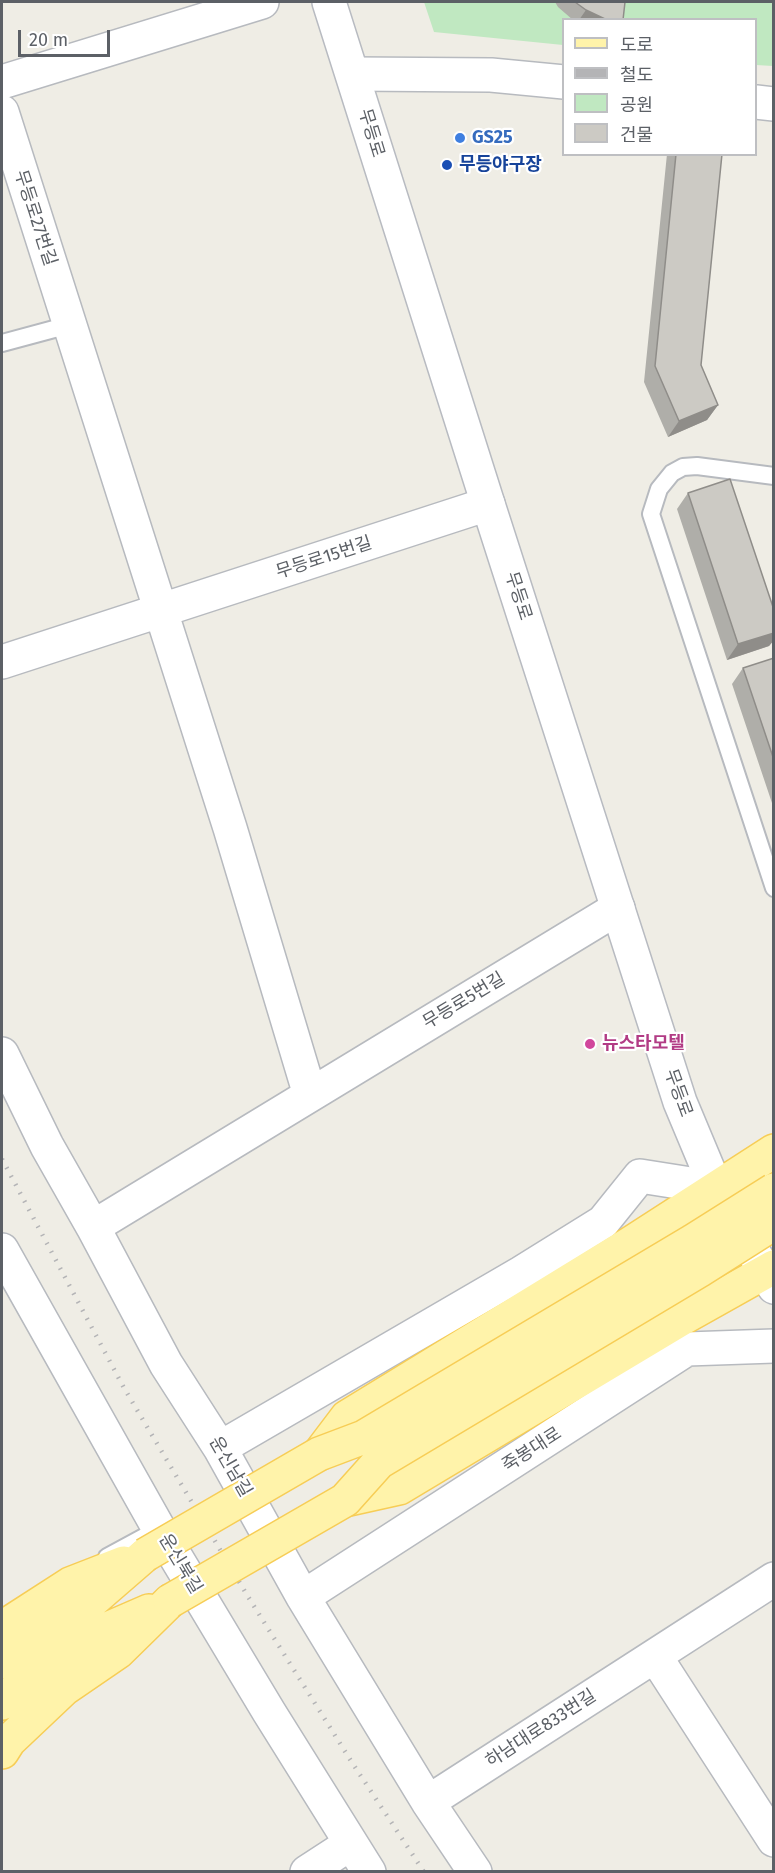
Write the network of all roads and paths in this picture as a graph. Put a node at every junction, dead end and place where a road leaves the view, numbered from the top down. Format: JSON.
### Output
{"nodes":[{"id":1,"x":262,"y":2,"type":"edge"},
{"id":2,"x":329,"y":2,"type":"edge"},
{"id":3,"x":352,"y":74,"type":"junction"},
{"id":4,"x":2,"y":82,"type":"edge"},
{"id":5,"x":562,"y":82,"type":"edge"},
{"id":6,"x":757,"y":102,"type":"edge"},
{"id":7,"x":774,"y":104,"type":"edge"},
{"id":8,"x":2,"y":112,"type":"edge"},
{"id":9,"x":11,"y":176,"type":"edge"},
{"id":10,"x":69,"y":324,"type":"junction"},
{"id":11,"x":2,"y":344,"type":"edge"},
{"id":12,"x":774,"y":476,"type":"edge"},
{"id":13,"x":488,"y":504,"type":"junction"},
{"id":14,"x":161,"y":612,"type":"junction"},
{"id":15,"x":2,"y":662,"type":"edge"},
{"id":16,"x":774,"y":888,"type":"edge"},
{"id":17,"x":618,"y":908,"type":"junction"},
{"id":18,"x":2,"y":1054,"type":"edge"},
{"id":19,"x":310,"y":1095,"type":"junction"},
{"id":20,"x":774,"y":1151,"type":"edge"},
{"id":21,"x":716,"y":1188,"type":"junction"},
{"id":22,"x":774,"y":1190,"type":"edge"},
{"id":23,"x":774,"y":1223,"type":"edge"},
{"id":24,"x":93,"y":1227,"type":"junction"},
{"id":25,"x":2,"y":1250,"type":"edge"},
{"id":26,"x":770,"y":1275,"type":"edge"},
{"id":27,"x":10,"y":1289,"type":"edge"},
{"id":28,"x":774,"y":1346,"type":"edge"},
{"id":29,"x":220,"y":1448,"type":"junction"},
{"id":30,"x":319,"y":1454,"type":"junction"},
{"id":31,"x":345,"y":1500,"type":"junction"},
{"id":32,"x":152,"y":1542,"type":"junction"},
{"id":33,"x":774,"y":1579,"type":"edge"},
{"id":34,"x":303,"y":1598,"type":"junction"},
{"id":35,"x":170,"y":1601,"type":"junction"},
{"id":36,"x":2,"y":1609,"type":"edge"},
{"id":37,"x":2,"y":1628,"type":"edge"},
{"id":38,"x":655,"y":1656,"type":"junction"},
{"id":39,"x":2,"y":1662,"type":"edge"},
{"id":40,"x":2,"y":1703,"type":"edge"},
{"id":41,"x":2,"y":1752,"type":"edge"},
{"id":42,"x":428,"y":1802,"type":"junction"},
{"id":43,"x":774,"y":1840,"type":"edge"},
{"id":44,"x":350,"y":1844,"type":"junction"},
{"id":45,"x":307,"y":1872,"type":"edge"},
{"id":46,"x":369,"y":1872,"type":"edge"},
{"id":47,"x":475,"y":1872,"type":"edge"}],
"edges":[{"from":1,"to":4,"type":"street"},
{"from":2,"to":3,"type":"street","name":"무등로"},
{"from":3,"to":5,"type":"street"},
{"from":3,"to":13,"type":"street","name":"무등로"},
{"from":6,"to":7,"type":"street"},
{"from":8,"to":9,"type":"street","name":"무등로27번길"},
{"from":9,"to":10,"type":"street","name":"무등로27번길"},
{"from":10,"to":11,"type":"lane"},
{"from":10,"to":14,"type":"street"},
{"from":12,"to":16,"type":"lane"},
{"from":13,"to":14,"type":"street","name":"무등로15번길"},
{"from":13,"to":17,"type":"street","name":"무등로"},
{"from":14,"to":15,"type":"street","name":"무등로15번길"},
{"from":14,"to":19,"type":"street"},
{"from":17,"to":19,"type":"street","name":"무등로5번길"},
{"from":17,"to":21,"type":"street","name":"무등로"},
{"from":18,"to":24,"type":"street","name":"운신남길"},
{"from":19,"to":24,"type":"street","name":"무등로5번길"},
{"from":20,"to":21,"type":"main road"},
{"from":21,"to":26,"type":"street","name":"무등로"},
{"from":21,"to":29,"type":"street"},
{"from":21,"to":30,"type":"main road"},
{"from":22,"to":30,"type":"main road","bridge":true},
{"from":23,"to":31,"type":"main road","bridge":true},
{"from":24,"to":29,"type":"street","name":"운신남길"},
{"from":25,"to":27,"type":"street","name":"운신북길"},
{"from":26,"to":31,"type":"main road"},
{"from":27,"to":32,"type":"street","name":"운신북길"},
{"from":28,"to":34,"type":"street","name":"죽봉대로"},
{"from":29,"to":34,"type":"street","name":"운신남길"},
{"from":30,"to":32,"type":"main road","bridge":true},
{"from":31,"to":35,"type":"main road","bridge":true},
{"from":32,"to":36,"type":"lane"},
{"from":32,"to":37,"type":"main road"},
{"from":32,"to":39,"type":"main road"},
{"from":32,"to":44,"type":"street","name":"운신북길"},
{"from":33,"to":38,"type":"street","name":"하남대로833번길"},
{"from":34,"to":42,"type":"street","name":"운신남길"},
{"from":35,"to":40,"type":"main road"},
{"from":35,"to":41,"type":"main road"},
{"from":38,"to":42,"type":"street","name":"하남대로833번길"},
{"from":38,"to":43,"type":"street"},
{"from":42,"to":47,"type":"street","name":"운신남길"},
{"from":44,"to":45,"type":"street"},
{"from":44,"to":46,"type":"street","name":"운신북길"}]}
